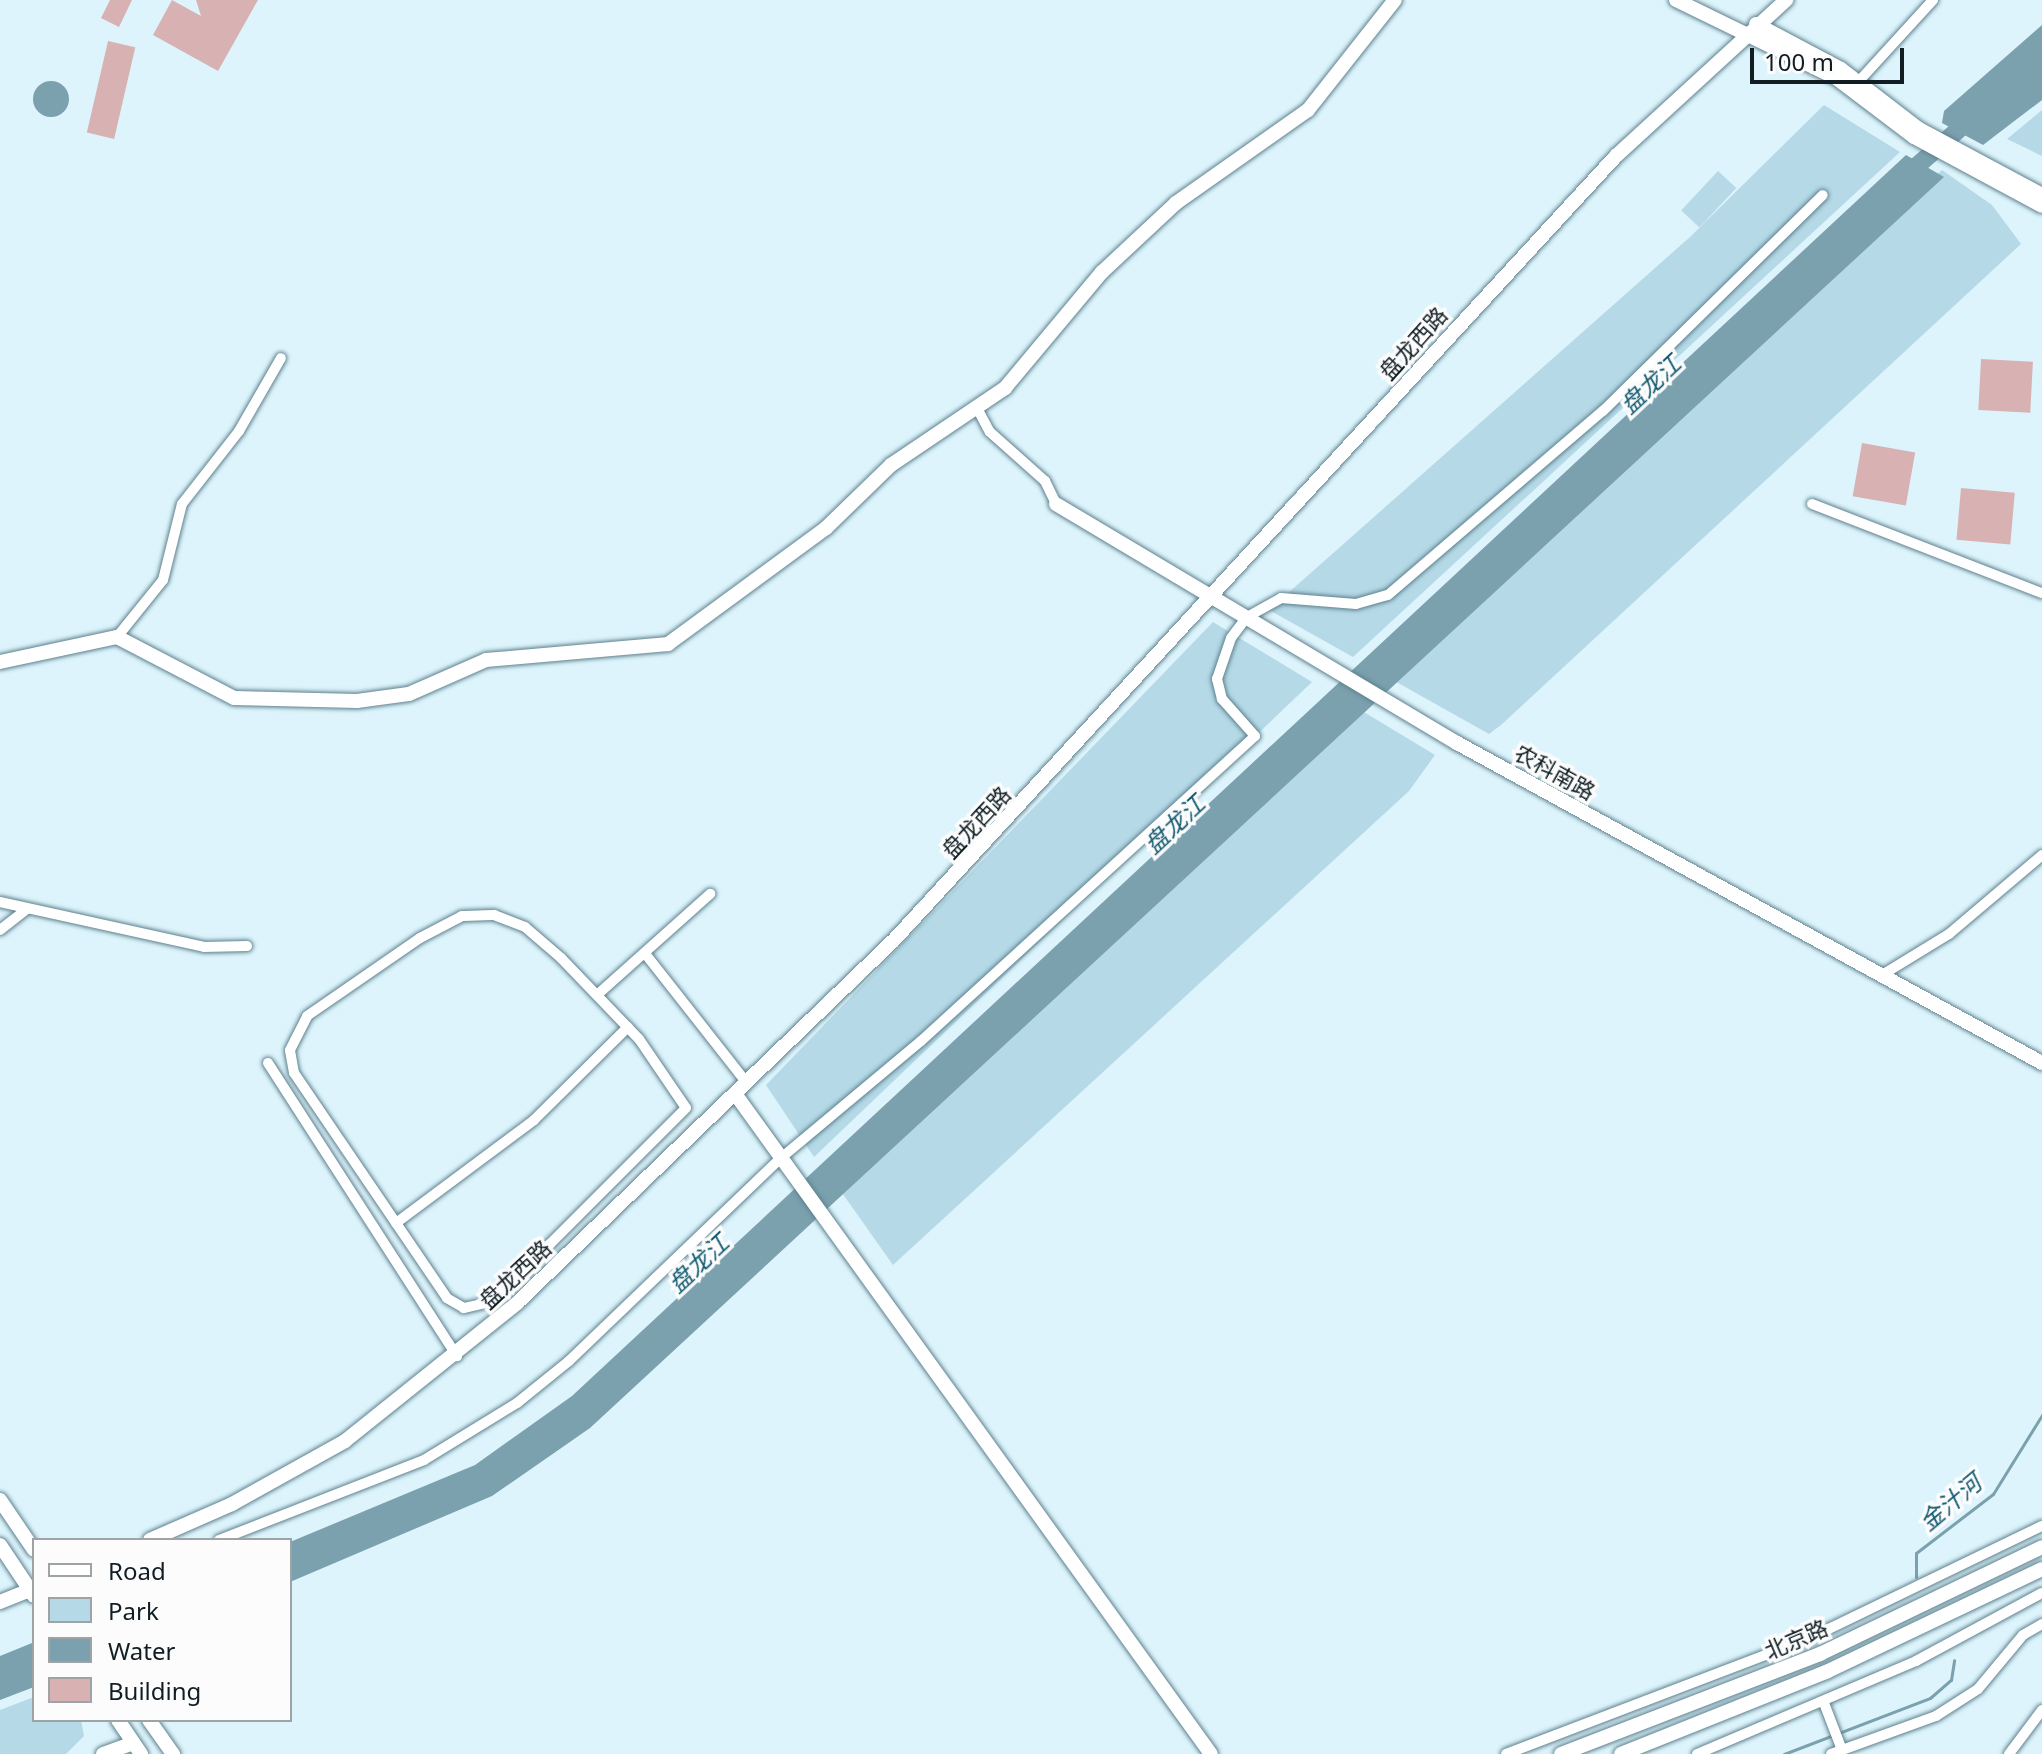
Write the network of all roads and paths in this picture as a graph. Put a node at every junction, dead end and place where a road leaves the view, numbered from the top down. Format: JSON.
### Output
{"nodes":[{"id":1,"x":1395,"y":0,"type":"edge"},
{"id":2,"x":1676,"y":0,"type":"edge"},
{"id":3,"x":1701,"y":0,"type":"edge"},
{"id":4,"x":1786,"y":0,"type":"edge"},
{"id":5,"x":1933,"y":0,"type":"edge"},
{"id":6,"x":1753,"y":28,"type":"junction"},
{"id":7,"x":1859,"y":81,"type":"junction"},
{"id":8,"x":1916,"y":133,"type":"junction"},
{"id":9,"x":1981,"y":171,"type":"junction"},
{"id":10,"x":1823,"y":195,"type":"dead end"},
{"id":11,"x":2042,"y":195,"type":"edge"},
{"id":12,"x":2042,"y":206,"type":"edge"},
{"id":13,"x":281,"y":358,"type":"dead end"},
{"id":14,"x":977,"y":408,"type":"junction"},
{"id":15,"x":1056,"y":504,"type":"joint"},
{"id":16,"x":1812,"y":504,"type":"dead end"},
{"id":17,"x":2042,"y":593,"type":"edge"},
{"id":18,"x":1214,"y":595,"type":"junction"},
{"id":19,"x":1247,"y":617,"type":"junction"},
{"id":20,"x":117,"y":637,"type":"junction"},
{"id":21,"x":0,"y":662,"type":"edge"},
{"id":22,"x":2042,"y":855,"type":"edge"},
{"id":23,"x":710,"y":894,"type":"dead end"},
{"id":24,"x":0,"y":902,"type":"edge"},
{"id":25,"x":27,"y":909,"type":"junction"},
{"id":26,"x":0,"y":930,"type":"edge"},
{"id":27,"x":247,"y":946,"type":"dead end"},
{"id":28,"x":647,"y":956,"type":"junction"},
{"id":29,"x":1882,"y":975,"type":"junction"},
{"id":30,"x":597,"y":995,"type":"junction"},
{"id":31,"x":628,"y":1027,"type":"junction"},
{"id":32,"x":268,"y":1063,"type":"dead end"},
{"id":33,"x":2042,"y":1063,"type":"edge"},
{"id":34,"x":747,"y":1083,"type":"junction"},
{"id":35,"x":736,"y":1095,"type":"junction"},
{"id":36,"x":781,"y":1158,"type":"junction"},
{"id":37,"x":396,"y":1223,"type":"junction"},
{"id":38,"x":457,"y":1356,"type":"junction"},
{"id":39,"x":0,"y":1500,"type":"edge"},
{"id":40,"x":2042,"y":1526,"type":"edge"},
{"id":41,"x":154,"y":1538,"type":"edge"},
{"id":42,"x":224,"y":1538,"type":"edge"},
{"id":43,"x":0,"y":1545,"type":"edge"},
{"id":44,"x":32,"y":1547,"type":"edge"},
{"id":45,"x":2042,"y":1547,"type":"edge"},
{"id":46,"x":2042,"y":1569,"type":"edge"},
{"id":47,"x":32,"y":1590,"type":"edge"},
{"id":48,"x":32,"y":1591,"type":"edge"},
{"id":49,"x":2042,"y":1593,"type":"edge"},
{"id":50,"x":0,"y":1602,"type":"edge"},
{"id":51,"x":2042,"y":1624,"type":"edge"},
{"id":52,"x":1824,"y":1703,"type":"junction"},
{"id":53,"x":2042,"y":1710,"type":"edge"},
{"id":54,"x":119,"y":1722,"type":"edge"},
{"id":55,"x":150,"y":1722,"type":"edge"},
{"id":56,"x":137,"y":1748,"type":"edge"},
{"id":57,"x":1837,"y":1748,"type":"edge"},
{"id":58,"x":103,"y":1754,"type":"edge"},
{"id":59,"x":173,"y":1754,"type":"edge"},
{"id":60,"x":1211,"y":1754,"type":"edge"},
{"id":61,"x":1506,"y":1754,"type":"edge"},
{"id":62,"x":1561,"y":1754,"type":"edge"},
{"id":63,"x":1621,"y":1754,"type":"edge"},
{"id":64,"x":1697,"y":1754,"type":"edge"},
{"id":65,"x":2009,"y":1754,"type":"edge"}],
"edges":[{"from":1,"to":14,"type":"street"},
{"from":2,"to":6,"type":"street"},
{"from":3,"to":6,"type":"street"},
{"from":4,"to":6,"type":"street","name":"盘龙西路"},
{"from":5,"to":7,"type":"street"},
{"from":6,"to":7,"type":"street"},
{"from":6,"to":8,"type":"street"},
{"from":6,"to":18,"type":"street","name":"盘龙西路"},
{"from":7,"to":8,"type":"street"},
{"from":8,"to":9,"type":"street"},
{"from":9,"to":11,"type":"street"},
{"from":9,"to":12,"type":"street"},
{"from":10,"to":19,"type":"street"},
{"from":13,"to":20,"type":"street"},
{"from":14,"to":15,"type":"street"},
{"from":14,"to":20,"type":"street"},
{"from":15,"to":18,"type":"street","name":"农科南路"},
{"from":16,"to":17,"type":"street"},
{"from":18,"to":19,"type":"street","name":"农科南路"},
{"from":18,"to":34,"type":"street","name":"盘龙西路"},
{"from":19,"to":29,"type":"street","name":"农科南路"},
{"from":19,"to":36,"type":"street"},
{"from":20,"to":21,"type":"street"},
{"from":22,"to":29,"type":"street"},
{"from":23,"to":28,"type":"street"},
{"from":24,"to":25,"type":"street"},
{"from":25,"to":26,"type":"street"},
{"from":25,"to":27,"type":"street"},
{"from":28,"to":30,"type":"street"},
{"from":28,"to":34,"type":"street"},
{"from":29,"to":33,"type":"street","name":"农科南路"},
{"from":30,"to":31,"type":"street"},
{"from":30,"to":37,"type":"street"},
{"from":31,"to":37,"type":"street"},
{"from":31,"to":37,"type":"street"},
{"from":32,"to":38,"type":"street"},
{"from":34,"to":35,"type":"street","name":"盘龙西路"},
{"from":35,"to":36,"type":"street"},
{"from":35,"to":38,"type":"street","name":"盘龙西路"},
{"from":36,"to":42,"type":"street"},
{"from":36,"to":60,"type":"street"},
{"from":38,"to":41,"type":"street","name":"盘龙西路"},
{"from":39,"to":44,"type":"street"},
{"from":40,"to":61,"type":"street"},
{"from":43,"to":47,"type":"street"},
{"from":45,"to":62,"type":"street","name":"北京路"},
{"from":46,"to":63,"type":"street","name":"北京路"},
{"from":48,"to":50,"type":"street"},
{"from":49,"to":52,"type":"street"},
{"from":51,"to":57,"type":"street"},
{"from":52,"to":57,"type":"street"},
{"from":52,"to":64,"type":"street"},
{"from":53,"to":65,"type":"street"},
{"from":54,"to":56,"type":"street"},
{"from":55,"to":59,"type":"street"},
{"from":56,"to":58,"type":"street"}]}
